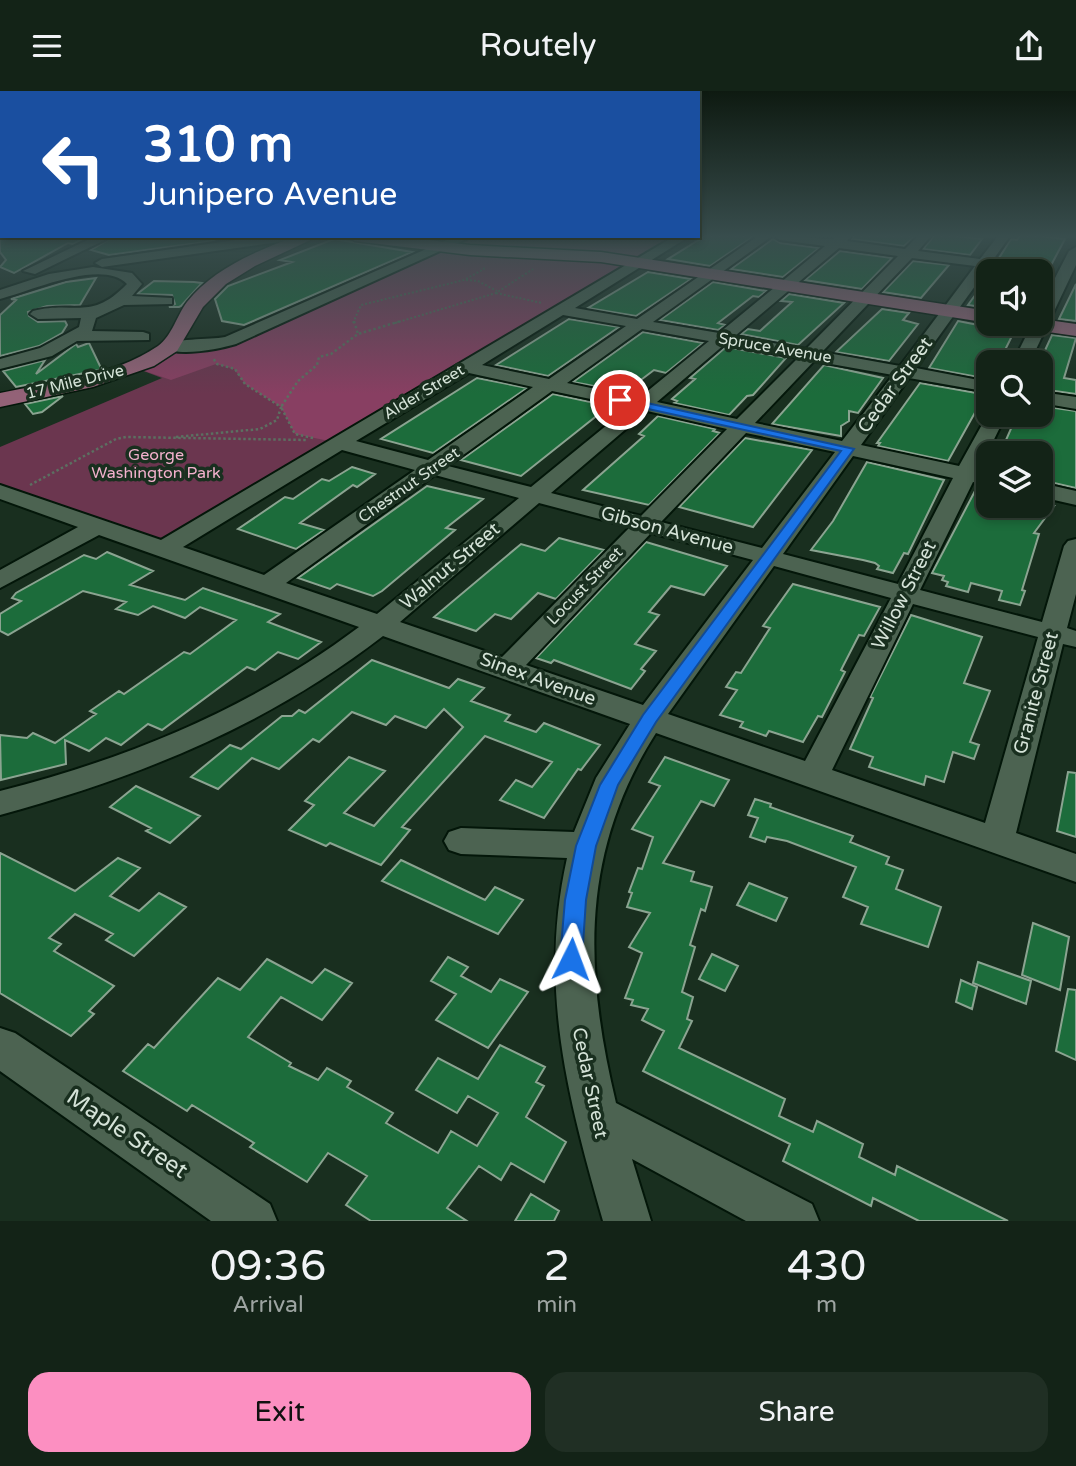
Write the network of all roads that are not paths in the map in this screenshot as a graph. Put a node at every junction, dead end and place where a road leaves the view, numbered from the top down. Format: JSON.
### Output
{"nodes":[{"id":1,"x":56,"y":289,"type":"edge"},
{"id":2,"x":131,"y":289,"type":"edge"},
{"id":3,"x":210,"y":289,"type":"edge"},
{"id":4,"x":350,"y":289,"type":"edge"},
{"id":5,"x":595,"y":289,"type":"edge"},
{"id":6,"x":689,"y":289,"type":"edge"},
{"id":7,"x":781,"y":289,"type":"edge"},
{"id":8,"x":810,"y":289,"type":"edge"},
{"id":9,"x":873,"y":289,"type":"edge"},
{"id":10,"x":965,"y":289,"type":"edge"},
{"id":11,"x":55,"y":295,"type":"dead end"},
{"id":12,"x":865,"y":297,"type":"junction"},
{"id":13,"x":120,"y":300,"type":"junction"},
{"id":14,"x":167,"y":301,"type":"dead end"},
{"id":15,"x":565,"y":307,"type":"junction"},
{"id":16,"x":949,"y":311,"type":"junction"},
{"id":17,"x":91,"y":313,"type":"junction"},
{"id":18,"x":38,"y":314,"type":"dead end"},
{"id":19,"x":976,"y":315,"type":"edge"},
{"id":20,"x":640,"y":324,"type":"junction"},
{"id":21,"x":1053,"y":326,"type":"edge"},
{"id":22,"x":1076,"y":330,"type":"edge"},
{"id":23,"x":76,"y":336,"type":"junction"},
{"id":24,"x":143,"y":337,"type":"dead end"},
{"id":25,"x":722,"y":339,"type":"junction"},
{"id":26,"x":171,"y":346,"type":"junction"},
{"id":27,"x":810,"y":355,"type":"junction"},
{"id":28,"x":5,"y":359,"type":"edge"},
{"id":29,"x":467,"y":367,"type":"junction"},
{"id":30,"x":905,"y":372,"type":"junction"},
{"id":31,"x":551,"y":385,"type":"junction"},
{"id":32,"x":976,"y":385,"type":"edge"},
{"id":33,"x":1053,"y":399,"type":"edge"},
{"id":34,"x":0,"y":400,"type":"edge"},
{"id":35,"x":1076,"y":403,"type":"edge"},
{"id":36,"x":643,"y":405,"type":"junction"},
{"id":37,"x":740,"y":426,"type":"junction"},
{"id":38,"x":340,"y":443,"type":"junction"},
{"id":39,"x":849,"y":449,"type":"junction"},
{"id":40,"x":433,"y":468,"type":"junction"},
{"id":41,"x":976,"y":477,"type":"edge"},
{"id":42,"x":976,"y":479,"type":"edge"},
{"id":43,"x":3,"y":493,"type":"edge"},
{"id":44,"x":1053,"y":493,"type":"edge"},
{"id":45,"x":534,"y":494,"type":"junction"},
{"id":46,"x":1076,"y":498,"type":"edge"},
{"id":47,"x":644,"y":524,"type":"junction"},
{"id":48,"x":97,"y":526,"type":"junction"},
{"id":49,"x":1076,"y":545,"type":"edge"},
{"id":50,"x":165,"y":548,"type":"junction"},
{"id":51,"x":768,"y":556,"type":"junction"},
{"id":52,"x":0,"y":580,"type":"edge"},
{"id":53,"x":268,"y":584,"type":"junction"},
{"id":54,"x":904,"y":593,"type":"junction"},
{"id":55,"x":381,"y":624,"type":"junction"},
{"id":56,"x":1064,"y":636,"type":"edge"},
{"id":57,"x":508,"y":667,"type":"junction"},
{"id":58,"x":649,"y":719,"type":"junction"},
{"id":59,"x":813,"y":776,"type":"junction"},
{"id":60,"x":0,"y":803,"type":"edge"},
{"id":61,"x":997,"y":840,"type":"junction"},
{"id":62,"x":461,"y":841,"type":"dead end"},
{"id":63,"x":586,"y":846,"type":"junction"},
{"id":64,"x":1076,"y":868,"type":"edge"},
{"id":65,"x":0,"y":1047,"type":"edge"},
{"id":66,"x":594,"y":1115,"type":"junction"},
{"id":67,"x":253,"y":1221,"type":"edge"},
{"id":68,"x":627,"y":1221,"type":"edge"},
{"id":69,"x":795,"y":1221,"type":"edge"}],
"edges":[{"from":1,"to":11,"type":"street"},
{"from":2,"to":13,"type":"street"},
{"from":3,"to":26,"type":"main road"},
{"from":4,"to":26,"type":"street"},
{"from":5,"to":15,"type":"street","name":"Alder Street"},
{"from":6,"to":20,"type":"street","name":"Chestnut Street"},
{"from":7,"to":25,"type":"street","name":"Walnut Street"},
{"from":8,"to":12,"type":"main road"},
{"from":9,"to":12,"type":"street","name":"Locust Street"},
{"from":10,"to":16,"type":"street","name":"Cedar Street"},
{"from":12,"to":16,"type":"main road"},
{"from":12,"to":27,"type":"street","name":"Locust Street"},
{"from":13,"to":14,"type":"street"},
{"from":13,"to":17,"type":"street"},
{"from":15,"to":20,"type":"street","name":"Spruce Avenue"},
{"from":15,"to":29,"type":"street","name":"Alder Street"},
{"from":16,"to":19,"type":"main road"},
{"from":16,"to":30,"type":"street","name":"Cedar Street"},
{"from":17,"to":18,"type":"street"},
{"from":17,"to":23,"type":"street"},
{"from":20,"to":25,"type":"street","name":"Spruce Avenue"},
{"from":20,"to":31,"type":"street","name":"Chestnut Street"},
{"from":21,"to":22,"type":"main road"},
{"from":23,"to":24,"type":"street"},
{"from":23,"to":28,"type":"street"},
{"from":25,"to":27,"type":"street","name":"Spruce Avenue"},
{"from":25,"to":36,"type":"street","name":"Walnut Street"},
{"from":26,"to":34,"type":"main road","name":"17 Mile Drive"},
{"from":27,"to":30,"type":"street","name":"Spruce Avenue"},
{"from":27,"to":37,"type":"street","name":"Locust Street"},
{"from":29,"to":31,"type":"street"},
{"from":29,"to":38,"type":"street","name":"Alder Street"},
{"from":30,"to":32,"type":"street","name":"Spruce Avenue"},
{"from":30,"to":39,"type":"street","name":"Cedar Street"},
{"from":31,"to":36,"type":"street"},
{"from":31,"to":40,"type":"street","name":"Chestnut Street"},
{"from":33,"to":35,"type":"street"},
{"from":36,"to":37,"type":"street"},
{"from":36,"to":45,"type":"street","name":"Walnut Street"},
{"from":37,"to":39,"type":"street"},
{"from":37,"to":47,"type":"street","name":"Locust Street"},
{"from":38,"to":40,"type":"street","name":"Gibson Avenue"},
{"from":38,"to":50,"type":"street","name":"Alder Street"},
{"from":39,"to":41,"type":"street"},
{"from":39,"to":51,"type":"street","name":"Cedar Street"},
{"from":40,"to":45,"type":"street","name":"Gibson Avenue"},
{"from":40,"to":53,"type":"street","name":"Chestnut Street"},
{"from":42,"to":54,"type":"street","name":"Willow Street"},
{"from":43,"to":48,"type":"street","name":"Sinex Avenue"},
{"from":44,"to":46,"type":"street"},
{"from":45,"to":47,"type":"street","name":"Gibson Avenue"},
{"from":45,"to":55,"type":"street","name":"Walnut Street"},
{"from":47,"to":51,"type":"street","name":"Gibson Avenue"},
{"from":47,"to":57,"type":"street","name":"Locust Street"},
{"from":48,"to":50,"type":"street","name":"Sinex Avenue"},
{"from":48,"to":52,"type":"street"},
{"from":49,"to":56,"type":"street","name":"Granite Street"},
{"from":50,"to":53,"type":"street","name":"Sinex Avenue"},
{"from":51,"to":54,"type":"street","name":"Gibson Avenue"},
{"from":51,"to":58,"type":"street","name":"Cedar Street"},
{"from":53,"to":55,"type":"street","name":"Sinex Avenue"},
{"from":54,"to":56,"type":"street","name":"Gibson Avenue"},
{"from":54,"to":59,"type":"street","name":"Willow Street"},
{"from":55,"to":57,"type":"street","name":"Sinex Avenue"},
{"from":55,"to":60,"type":"street","name":"Walnut Street"},
{"from":56,"to":61,"type":"street","name":"Granite Street"},
{"from":57,"to":58,"type":"street","name":"Sinex Avenue"},
{"from":58,"to":59,"type":"street","name":"Sinex Avenue"},
{"from":58,"to":63,"type":"street","name":"Cedar Street"},
{"from":59,"to":61,"type":"street","name":"Sinex Avenue"},
{"from":61,"to":64,"type":"street","name":"Sinex Avenue"},
{"from":62,"to":63,"type":"street"},
{"from":63,"to":66,"type":"street","name":"Cedar Street"},
{"from":65,"to":67,"type":"street","name":"Maple Street"},
{"from":66,"to":68,"type":"street","name":"Cedar Street"},
{"from":66,"to":69,"type":"street"}]}
